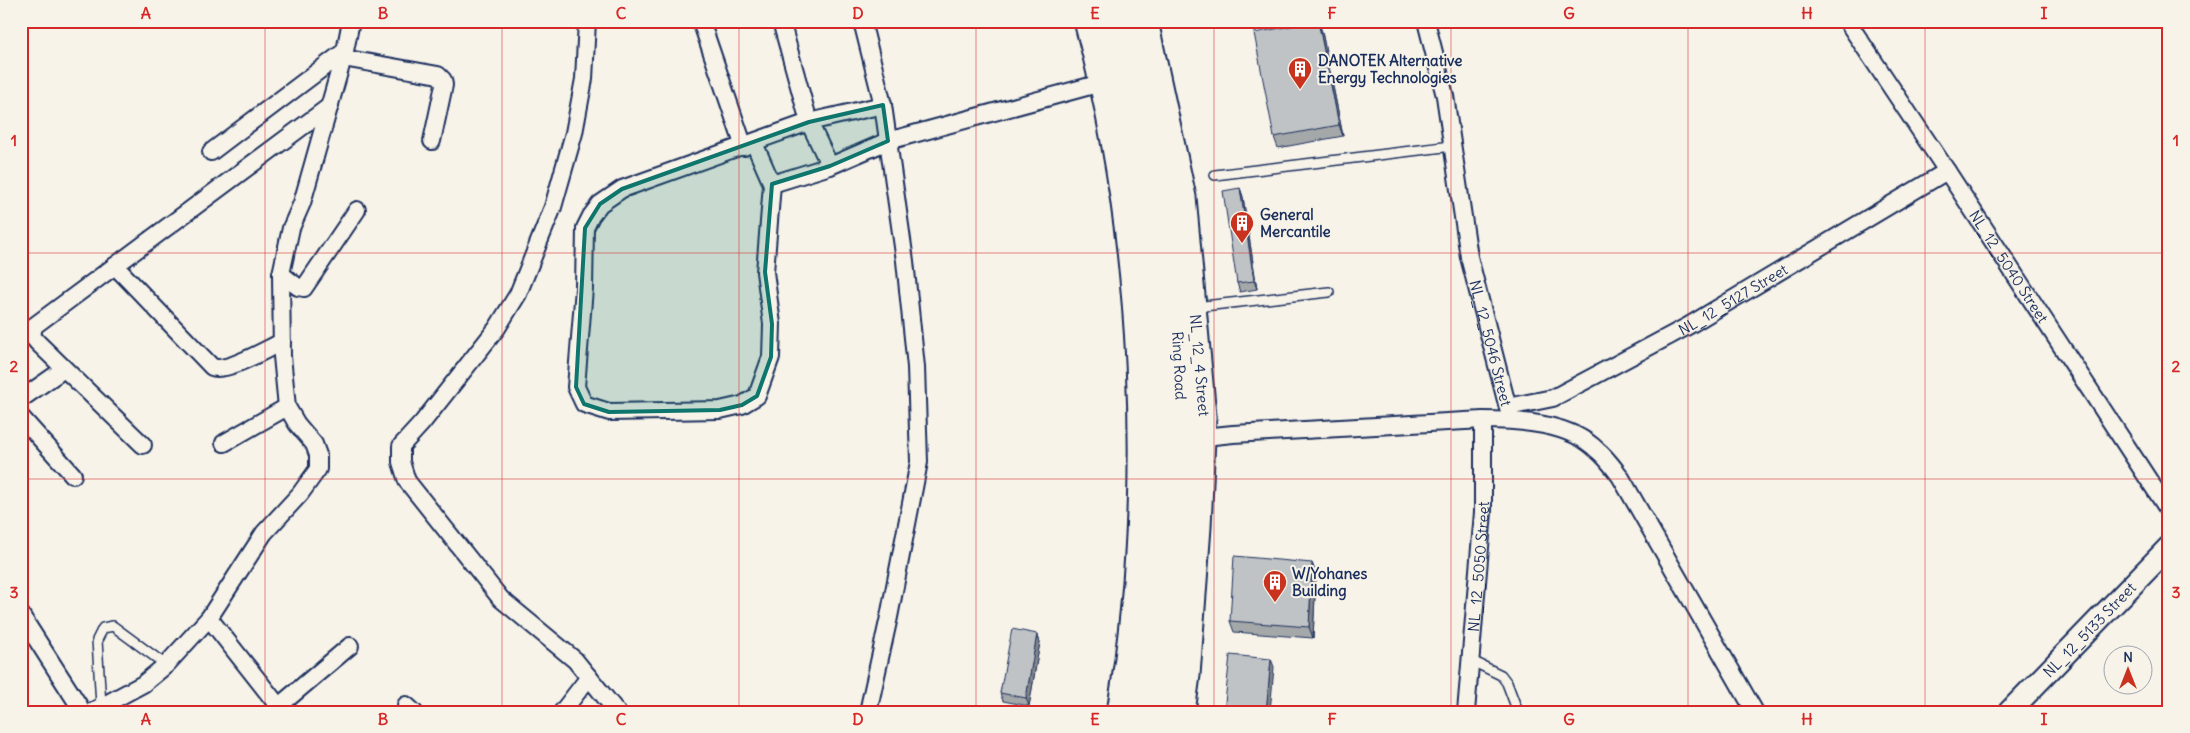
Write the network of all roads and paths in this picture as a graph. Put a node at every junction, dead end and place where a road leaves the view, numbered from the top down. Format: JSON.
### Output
{"nodes":[{"id":1,"x":351,"y":21,"type":"edge"},
{"id":2,"x":587,"y":21,"type":"edge"},
{"id":3,"x":701,"y":21,"type":"edge"},
{"id":4,"x":781,"y":21,"type":"edge"},
{"id":5,"x":862,"y":21,"type":"edge"},
{"id":6,"x":1085,"y":21,"type":"edge"},
{"id":7,"x":1105,"y":21,"type":"edge"},
{"id":8,"x":1128,"y":21,"type":"edge"},
{"id":9,"x":1147,"y":21,"type":"edge"},
{"id":10,"x":1426,"y":21,"type":"edge"},
{"id":11,"x":1847,"y":21,"type":"edge"},
{"id":12,"x":344,"y":54,"type":"junction"},
{"id":13,"x":1101,"y":83,"type":"junction"},
{"id":14,"x":883,"y":105,"type":"junction"},
{"id":15,"x":330,"y":106,"type":"junction"},
{"id":16,"x":809,"y":122,"type":"junction"},
{"id":17,"x":888,"y":141,"type":"junction"},
{"id":18,"x":432,"y":142,"type":"dead end"},
{"id":19,"x":749,"y":145,"type":"junction"},
{"id":20,"x":1452,"y":146,"type":"junction"},
{"id":21,"x":210,"y":152,"type":"dead end"},
{"id":22,"x":830,"y":166,"type":"junction"},
{"id":23,"x":1947,"y":170,"type":"junction"},
{"id":24,"x":1215,"y":175,"type":"dead end"},
{"id":25,"x":772,"y":184,"type":"junction"},
{"id":26,"x":357,"y":210,"type":"dead end"},
{"id":27,"x":115,"y":266,"type":"junction"},
{"id":28,"x":281,"y":274,"type":"junction"},
{"id":29,"x":1329,"y":292,"type":"dead end"},
{"id":30,"x":1195,"y":307,"type":"junction"},
{"id":31,"x":282,"y":342,"type":"junction"},
{"id":32,"x":64,"y":369,"type":"junction"},
{"id":33,"x":21,"y":399,"type":"edge"},
{"id":34,"x":287,"y":407,"type":"junction"},
{"id":35,"x":1510,"y":413,"type":"junction"},
{"id":36,"x":21,"y":417,"type":"edge"},
{"id":37,"x":1483,"y":420,"type":"junction"},
{"id":38,"x":1204,"y":438,"type":"junction"},
{"id":39,"x":224,"y":443,"type":"dead end"},
{"id":40,"x":143,"y":445,"type":"dead end"},
{"id":41,"x":73,"y":475,"type":"dead end"},
{"id":42,"x":2169,"y":511,"type":"edge"},
{"id":43,"x":2169,"y":547,"type":"edge"},
{"id":44,"x":21,"y":615,"type":"edge"},
{"id":45,"x":210,"y":618,"type":"junction"},
{"id":46,"x":350,"y":646,"type":"dead end"},
{"id":47,"x":1470,"y":660,"type":"junction"},
{"id":48,"x":166,"y":665,"type":"junction"},
{"id":49,"x":589,"y":677,"type":"junction"},
{"id":50,"x":96,"y":709,"type":"edge"},
{"id":51,"x":281,"y":709,"type":"edge"},
{"id":52,"x":83,"y":712,"type":"edge"},
{"id":53,"x":562,"y":712,"type":"edge"},
{"id":54,"x":617,"y":712,"type":"edge"},
{"id":55,"x":868,"y":712,"type":"edge"},
{"id":56,"x":1118,"y":712,"type":"edge"},
{"id":57,"x":1140,"y":712,"type":"edge"},
{"id":58,"x":1164,"y":712,"type":"edge"},
{"id":59,"x":1184,"y":712,"type":"edge"},
{"id":60,"x":1466,"y":712,"type":"edge"},
{"id":61,"x":1518,"y":712,"type":"edge"},
{"id":62,"x":1755,"y":712,"type":"edge"},
{"id":63,"x":2009,"y":712,"type":"edge"}],
"edges":[{"from":1,"to":12,"type":"street"},
{"from":2,"to":49,"type":"street"},
{"from":3,"to":19,"type":"street"},
{"from":4,"to":16,"type":"street"},
{"from":5,"to":14,"type":"street"},
{"from":6,"to":13,"type":"street"},
{"from":7,"to":57,"type":"highway","name":"Ring Road"},
{"from":8,"to":58,"type":"highway","name":"Ring Road"},
{"from":9,"to":30,"type":"street","name":"NL_12_4 Street"},
{"from":10,"to":20,"type":"street","name":"NL_12_5046 Street"},
{"from":11,"to":23,"type":"street","name":"NL_12_5040 Street"},
{"from":12,"to":15,"type":"street"},
{"from":12,"to":18,"type":"street"},
{"from":12,"to":21,"type":"street"},
{"from":13,"to":17,"type":"street"},
{"from":13,"to":56,"type":"street"},
{"from":14,"to":16,"type":"street"},
{"from":14,"to":17,"type":"street"},
{"from":15,"to":27,"type":"street"},
{"from":15,"to":28,"type":"street"},
{"from":16,"to":19,"type":"street"},
{"from":16,"to":22,"type":"street"},
{"from":17,"to":22,"type":"street"},
{"from":17,"to":55,"type":"street"},
{"from":19,"to":25,"type":"street"},
{"from":19,"to":25,"type":"street"},
{"from":20,"to":24,"type":"lane"},
{"from":20,"to":35,"type":"street","name":"NL_12_5046 Street"},
{"from":22,"to":25,"type":"street"},
{"from":23,"to":35,"type":"street","name":"NL_12_5127 Street"},
{"from":23,"to":42,"type":"street","name":"NL_12_5040 Street"},
{"from":26,"to":28,"type":"street"},
{"from":27,"to":31,"type":"street"},
{"from":27,"to":32,"type":"street"},
{"from":28,"to":31,"type":"street"},
{"from":29,"to":30,"type":"lane"},
{"from":30,"to":38,"type":"street","name":"NL_12_4 Street"},
{"from":31,"to":34,"type":"street"},
{"from":32,"to":33,"type":"street"},
{"from":32,"to":40,"type":"street"},
{"from":34,"to":39,"type":"street"},
{"from":34,"to":45,"type":"street"},
{"from":35,"to":37,"type":"street"},
{"from":35,"to":62,"type":"street","name":"NL_12_5046 Street"},
{"from":36,"to":41,"type":"street"},
{"from":37,"to":38,"type":"street"},
{"from":37,"to":47,"type":"street","name":"NL_12_5050 Street"},
{"from":38,"to":59,"type":"street","name":"NL_12_4 Street"},
{"from":43,"to":63,"type":"street","name":"NL_12_5133 Street"},
{"from":44,"to":52,"type":"street"},
{"from":45,"to":48,"type":"street"},
{"from":45,"to":51,"type":"street"},
{"from":46,"to":51,"type":"street"},
{"from":47,"to":60,"type":"street","name":"NL_12_5050 Street"},
{"from":47,"to":61,"type":"lane"},
{"from":48,"to":50,"type":"street"},
{"from":48,"to":50,"type":"lane"},
{"from":49,"to":53,"type":"street"},
{"from":49,"to":54,"type":"street"}]}
